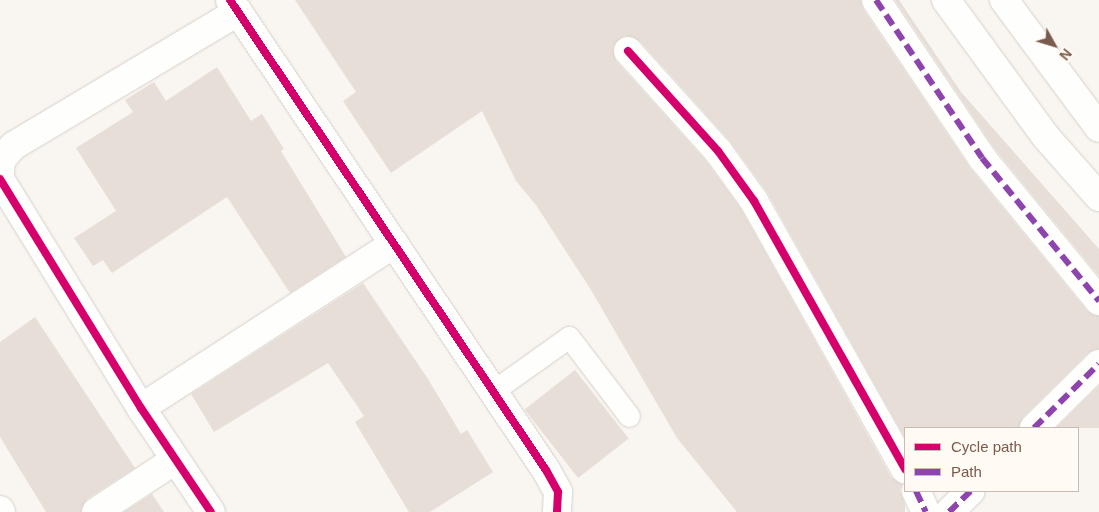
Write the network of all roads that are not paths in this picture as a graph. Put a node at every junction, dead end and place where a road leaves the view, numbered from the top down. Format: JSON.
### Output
{"nodes":[{"id":1,"x":876,"y":0,"type":"edge"},
{"id":2,"x":946,"y":0,"type":"edge"},
{"id":3,"x":1004,"y":0,"type":"edge"},
{"id":4,"x":234,"y":6,"type":"edge"},
{"id":5,"x":628,"y":51,"type":"dead end"},
{"id":6,"x":1099,"y":128,"type":"edge"},
{"id":7,"x":0,"y":173,"type":"edge"},
{"id":8,"x":0,"y":179,"type":"edge"},
{"id":9,"x":1099,"y":197,"type":"edge"},
{"id":10,"x":394,"y":244,"type":"junction"},
{"id":11,"x":1099,"y":301,"type":"edge"},
{"id":12,"x":1099,"y":364,"type":"edge"},
{"id":13,"x":493,"y":391,"type":"junction"},
{"id":14,"x":142,"y":408,"type":"junction"},
{"id":15,"x":629,"y":416,"type":"dead end"},
{"id":16,"x":1035,"y":427,"type":"edge"},
{"id":17,"x":175,"y":460,"type":"junction"},
{"id":18,"x":904,"y":467,"type":"edge"},
{"id":19,"x":916,"y":492,"type":"edge"},
{"id":20,"x":970,"y":492,"type":"edge"},
{"id":21,"x":96,"y":512,"type":"edge"},
{"id":22,"x":211,"y":512,"type":"edge"},
{"id":23,"x":557,"y":512,"type":"edge"},
{"id":24,"x":926,"y":512,"type":"edge"},
{"id":25,"x":949,"y":512,"type":"edge"}],
"edges":[{"from":1,"to":11,"type":"street"},
{"from":2,"to":9,"type":"street"},
{"from":3,"to":6,"type":"street"},
{"from":4,"to":7,"type":"street"},
{"from":4,"to":10,"type":"street"},
{"from":5,"to":18,"type":"street"},
{"from":8,"to":14,"type":"street"},
{"from":10,"to":13,"type":"street"},
{"from":10,"to":14,"type":"street"},
{"from":12,"to":16,"type":"street"},
{"from":13,"to":15,"type":"lane"},
{"from":13,"to":23,"type":"street"},
{"from":14,"to":17,"type":"street"},
{"from":17,"to":21,"type":"street"},
{"from":17,"to":22,"type":"street"},
{"from":19,"to":24,"type":"street"},
{"from":20,"to":25,"type":"street"}]}
